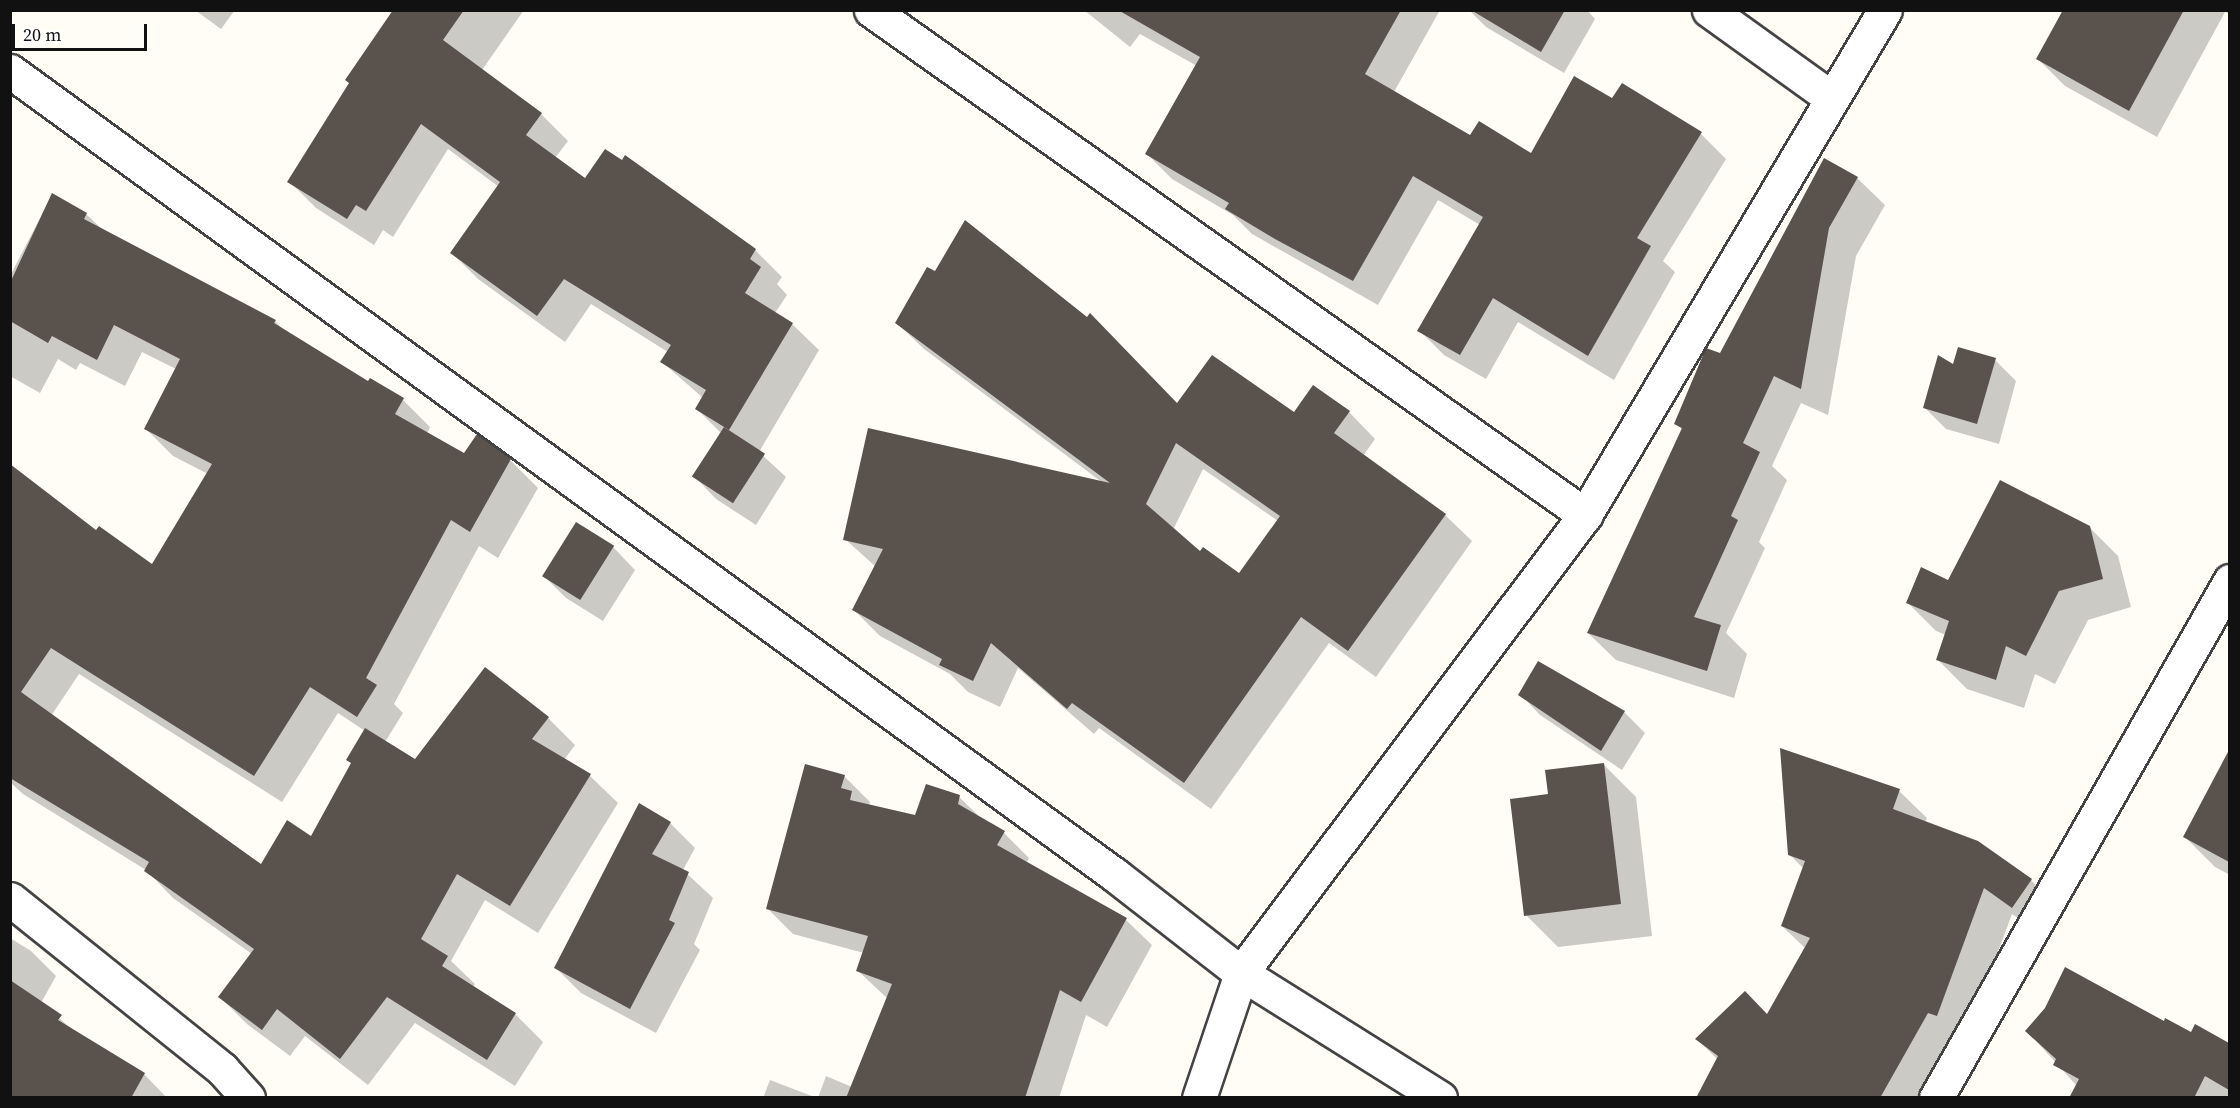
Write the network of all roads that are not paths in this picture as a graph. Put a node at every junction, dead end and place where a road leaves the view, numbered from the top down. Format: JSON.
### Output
{"nodes":[{"id":1,"x":871,"y":10,"type":"edge"},
{"id":2,"x":1709,"y":10,"type":"edge"},
{"id":3,"x":1886,"y":10,"type":"edge"},
{"id":4,"x":10,"y":71,"type":"edge"},
{"id":5,"x":1830,"y":98,"type":"junction"},
{"id":6,"x":1585,"y":515,"type":"junction"},
{"id":7,"x":2229,"y":581,"type":"edge"},
{"id":8,"x":10,"y":899,"type":"edge"},
{"id":9,"x":1241,"y":973,"type":"junction"},
{"id":10,"x":248,"y":1098,"type":"edge"},
{"id":11,"x":1198,"y":1098,"type":"edge"},
{"id":12,"x":1440,"y":1098,"type":"edge"},
{"id":13,"x":1936,"y":1098,"type":"edge"}],
"edges":[{"from":1,"to":6,"type":"street"},
{"from":2,"to":5,"type":"street"},
{"from":3,"to":5,"type":"street"},
{"from":4,"to":9,"type":"street"},
{"from":5,"to":6,"type":"street"},
{"from":6,"to":9,"type":"street"},
{"from":7,"to":13,"type":"street"},
{"from":8,"to":10,"type":"street"},
{"from":9,"to":11,"type":"street"},
{"from":9,"to":12,"type":"street"}]}
